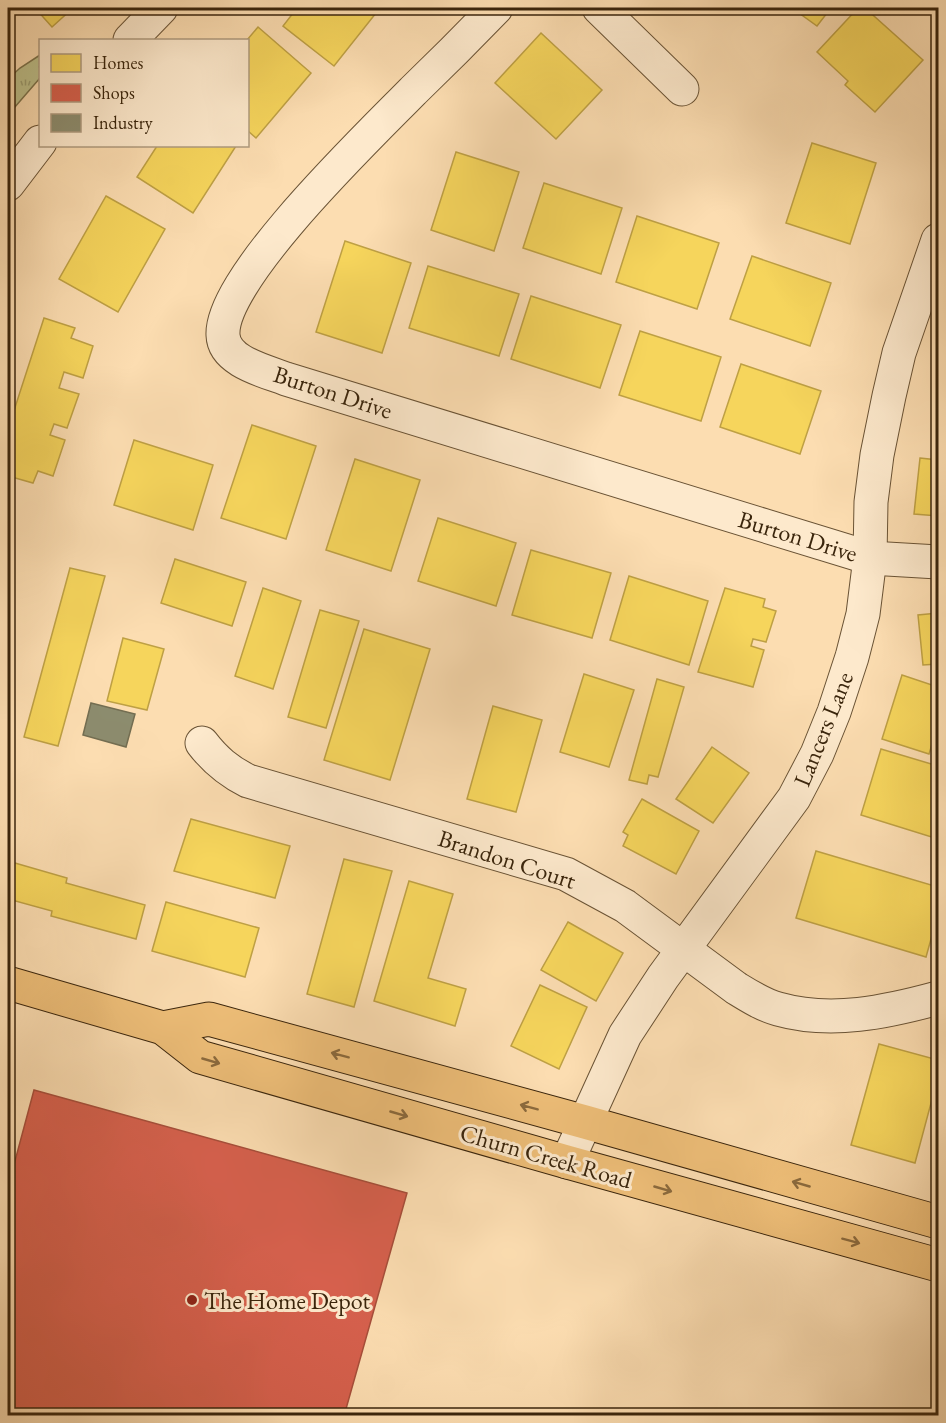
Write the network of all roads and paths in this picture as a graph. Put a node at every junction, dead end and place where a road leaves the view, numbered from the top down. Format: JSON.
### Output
{"nodes":[{"id":1,"x":161,"y":8,"type":"edge"},
{"id":2,"x":496,"y":8,"type":"edge"},
{"id":3,"x":599,"y":8,"type":"edge"},
{"id":4,"x":131,"y":39,"type":"edge"},
{"id":5,"x":682,"y":89,"type":"dead end"},
{"id":6,"x":39,"y":143,"type":"edge"},
{"id":7,"x":8,"y":184,"type":"edge"},
{"id":8,"x":939,"y":240,"type":"edge"},
{"id":9,"x":870,"y":558,"type":"junction"},
{"id":10,"x":939,"y":562,"type":"edge"},
{"id":11,"x":202,"y":743,"type":"dead end"},
{"id":12,"x":684,"y":950,"type":"junction"},
{"id":13,"x":8,"y":983,"type":"edge"},
{"id":14,"x":939,"y":998,"type":"edge"},
{"id":15,"x":164,"y":1028,"type":"junction"},
{"id":16,"x":585,"y":1122,"type":"junction"},
{"id":17,"x":567,"y":1162,"type":"junction"},
{"id":18,"x":939,"y":1222,"type":"edge"},
{"id":19,"x":939,"y":1265,"type":"edge"}],
"edges":[{"from":1,"to":4,"type":"street"},
{"from":2,"to":9,"type":"street","name":"Burton Drive"},
{"from":3,"to":5,"type":"street"},
{"from":6,"to":7,"type":"street"},
{"from":8,"to":9,"type":"street","name":"Lancers Lane"},
{"from":9,"to":10,"type":"street"},
{"from":9,"to":12,"type":"street","name":"Lancers Lane"},
{"from":11,"to":12,"type":"street","name":"Brandon Court"},
{"from":12,"to":14,"type":"street","name":"Brandon Court"},
{"from":12,"to":16,"type":"street","name":"Lancers Lane"},
{"from":13,"to":15,"type":"main road","name":"Churn Creek Road"},
{"from":16,"to":15,"type":"main road","name":"Churn Creek Road","one_way":true},
{"from":15,"to":17,"type":"main road","name":"Churn Creek Road","one_way":true},
{"from":16,"to":17,"type":"street","name":"Lancers Lane"},
{"from":18,"to":16,"type":"main road","name":"Churn Creek Road","one_way":true},
{"from":17,"to":19,"type":"main road","name":"Churn Creek Road","one_way":true}]}
